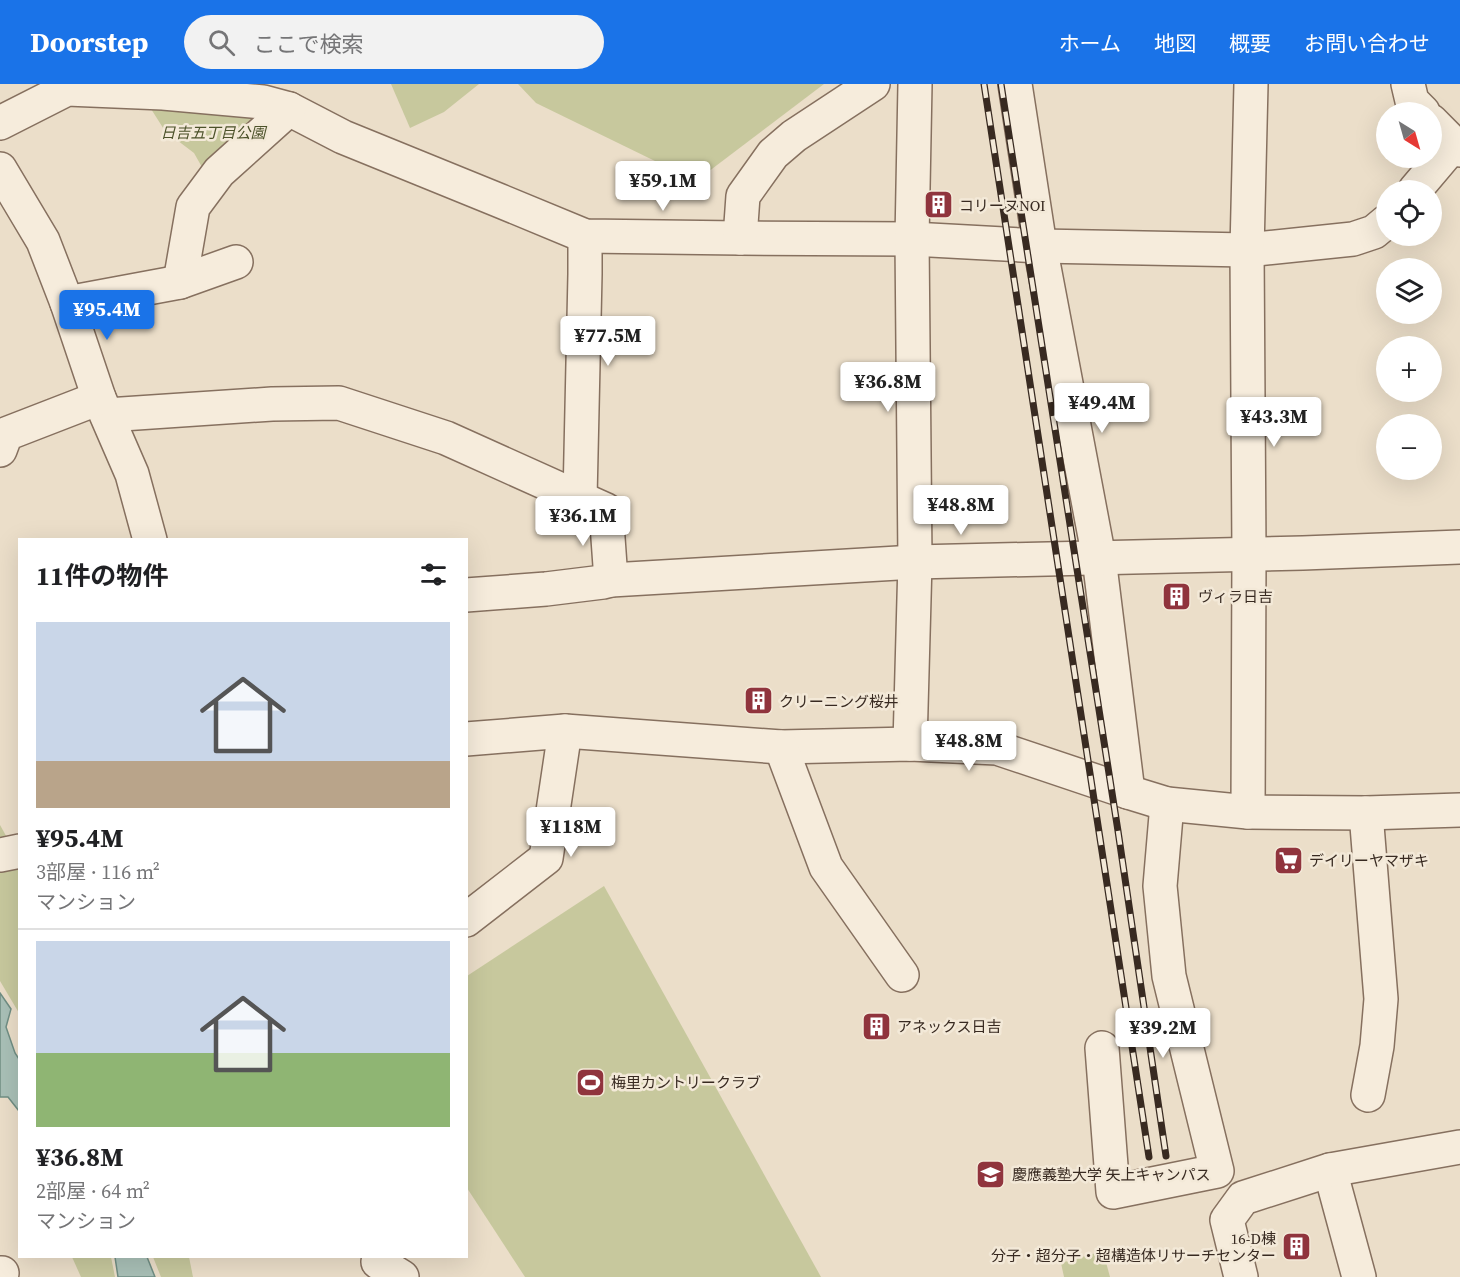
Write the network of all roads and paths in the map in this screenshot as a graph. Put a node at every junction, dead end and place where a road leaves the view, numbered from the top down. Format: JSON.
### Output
{"nodes":[{"id":1,"x":873,"y":84,"type":"edge"},
{"id":2,"x":915,"y":84,"type":"edge"},
{"id":3,"x":1015,"y":84,"type":"edge"},
{"id":4,"x":1251,"y":84,"type":"edge"},
{"id":5,"x":1408,"y":84,"type":"edge"},
{"id":6,"x":164,"y":88,"type":"edge"},
{"id":7,"x":1413,"y":102,"type":"edge"},
{"id":8,"x":289,"y":109,"type":"junction"},
{"id":9,"x":0,"y":123,"type":"edge"},
{"id":10,"x":1442,"y":132,"type":"edge"},
{"id":11,"x":1457,"y":147,"type":"edge"},
{"id":12,"x":0,"y":170,"type":"edge"},
{"id":13,"x":1425,"y":180,"type":"edge"},
{"id":14,"x":1376,"y":230,"type":"edge"},
{"id":15,"x":585,"y":236,"type":"junction"},
{"id":16,"x":740,"y":238,"type":"junction"},
{"id":17,"x":912,"y":238,"type":"junction"},
{"id":18,"x":1040,"y":246,"type":"junction"},
{"id":19,"x":1247,"y":249,"type":"junction"},
{"id":20,"x":236,"y":262,"type":"dead end"},
{"id":21,"x":180,"y":282,"type":"junction"},
{"id":22,"x":67,"y":303,"type":"junction"},
{"id":23,"x":103,"y":407,"type":"junction"},
{"id":24,"x":0,"y":450,"type":"edge"},
{"id":25,"x":580,"y":498,"type":"junction"},
{"id":26,"x":149,"y":538,"type":"edge"},
{"id":27,"x":1460,"y":547,"type":"edge"},
{"id":28,"x":1249,"y":554,"type":"junction"},
{"id":29,"x":1100,"y":558,"type":"junction"},
{"id":30,"x":915,"y":562,"type":"junction"},
{"id":31,"x":612,"y":580,"type":"junction"},
{"id":32,"x":468,"y":595,"type":"edge"},
{"id":33,"x":565,"y":731,"type":"junction"},
{"id":34,"x":468,"y":739,"type":"edge"},
{"id":35,"x":910,"y":744,"type":"junction"},
{"id":36,"x":781,"y":747,"type":"junction"},
{"id":37,"x":1128,"y":792,"type":"junction"},
{"id":38,"x":1167,"y":804,"type":"junction"},
{"id":39,"x":1460,"y":810,"type":"edge"},
{"id":40,"x":1248,"y":812,"type":"junction"},
{"id":41,"x":1366,"y":813,"type":"junction"},
{"id":42,"x":468,"y":918,"type":"edge"},
{"id":43,"x":902,"y":975,"type":"dead end"},
{"id":44,"x":1102,"y":1048,"type":"dead end"},
{"id":45,"x":1368,"y":1095,"type":"dead end"},
{"id":46,"x":1460,"y":1148,"type":"edge"},
{"id":47,"x":1330,"y":1170,"type":"junction"},
{"id":48,"x":1216,"y":1171,"type":"junction"},
{"id":49,"x":1227,"y":1220,"type":"junction"},
{"id":50,"x":1241,"y":1277,"type":"edge"},
{"id":51,"x":1359,"y":1277,"type":"edge"}],
"edges":[{"from":1,"to":16,"type":"street"},
{"from":2,"to":17,"type":"street"},
{"from":3,"to":18,"type":"street"},
{"from":4,"to":19,"type":"street"},
{"from":5,"to":7,"type":"street"},
{"from":6,"to":8,"type":"street"},
{"from":6,"to":9,"type":"street"},
{"from":8,"to":15,"type":"street"},
{"from":8,"to":21,"type":"street"},
{"from":10,"to":11,"type":"street"},
{"from":11,"to":13,"type":"street"},
{"from":12,"to":22,"type":"street"},
{"from":14,"to":19,"type":"street"},
{"from":15,"to":16,"type":"street"},
{"from":15,"to":25,"type":"street"},
{"from":16,"to":17,"type":"street"},
{"from":17,"to":18,"type":"street"},
{"from":17,"to":30,"type":"street"},
{"from":18,"to":19,"type":"street"},
{"from":18,"to":29,"type":"street"},
{"from":19,"to":28,"type":"street"},
{"from":20,"to":21,"type":"street"},
{"from":21,"to":22,"type":"street"},
{"from":22,"to":23,"type":"street"},
{"from":23,"to":24,"type":"street"},
{"from":23,"to":25,"type":"street"},
{"from":23,"to":26,"type":"street"},
{"from":25,"to":31,"type":"street"},
{"from":27,"to":28,"type":"street"},
{"from":28,"to":29,"type":"street"},
{"from":28,"to":40,"type":"street"},
{"from":29,"to":30,"type":"street"},
{"from":29,"to":37,"type":"street"},
{"from":30,"to":31,"type":"street"},
{"from":30,"to":35,"type":"street"},
{"from":31,"to":32,"type":"street"},
{"from":33,"to":34,"type":"street"},
{"from":33,"to":36,"type":"street"},
{"from":33,"to":42,"type":"street"},
{"from":35,"to":36,"type":"street"},
{"from":35,"to":37,"type":"street"},
{"from":36,"to":43,"type":"street"},
{"from":37,"to":38,"type":"street"},
{"from":38,"to":40,"type":"street"},
{"from":38,"to":48,"type":"street"},
{"from":39,"to":41,"type":"street"},
{"from":40,"to":41,"type":"street"},
{"from":41,"to":45,"type":"street"},
{"from":44,"to":48,"type":"street"},
{"from":46,"to":47,"type":"street"},
{"from":47,"to":49,"type":"street"},
{"from":47,"to":51,"type":"street"},
{"from":48,"to":49,"type":"street"},
{"from":49,"to":50,"type":"street"}]}
